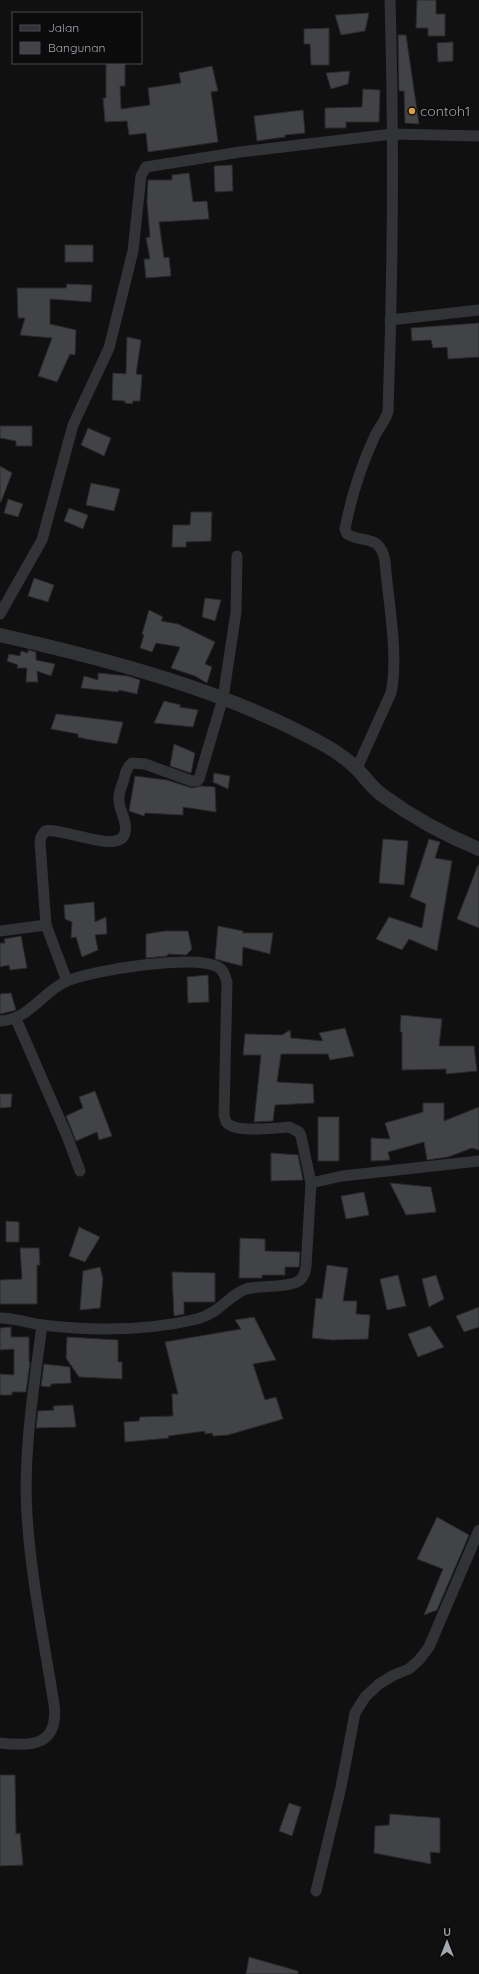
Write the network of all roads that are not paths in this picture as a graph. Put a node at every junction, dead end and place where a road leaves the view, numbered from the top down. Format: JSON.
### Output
{"nodes":[{"id":1,"x":390,"y":0,"type":"edge"},
{"id":2,"x":392,"y":134,"type":"junction"},
{"id":3,"x":479,"y":136,"type":"edge"},
{"id":4,"x":479,"y":310,"type":"edge"},
{"id":5,"x":390,"y":320,"type":"junction"},
{"id":6,"x":237,"y":556,"type":"dead end"},
{"id":7,"x":0,"y":614,"type":"edge"},
{"id":8,"x":0,"y":635,"type":"edge"},
{"id":9,"x":223,"y":698,"type":"junction"},
{"id":10,"x":357,"y":768,"type":"junction"},
{"id":11,"x":479,"y":849,"type":"edge"},
{"id":12,"x":46,"y":925,"type":"junction"},
{"id":13,"x":0,"y":931,"type":"edge"},
{"id":14,"x":66,"y":981,"type":"junction"},
{"id":15,"x":16,"y":1018,"type":"junction"},
{"id":16,"x":0,"y":1021,"type":"edge"},
{"id":17,"x":479,"y":1161,"type":"edge"},
{"id":18,"x":80,"y":1171,"type":"dead end"},
{"id":19,"x":311,"y":1183,"type":"junction"},
{"id":20,"x":0,"y":1318,"type":"edge"},
{"id":21,"x":42,"y":1325,"type":"junction"},
{"id":22,"x":479,"y":1530,"type":"edge"},
{"id":23,"x":0,"y":1743,"type":"edge"},
{"id":24,"x":316,"y":1891,"type":"dead end"}],
"edges":[{"from":1,"to":2,"type":"street"},
{"from":2,"to":3,"type":"street"},
{"from":2,"to":5,"type":"street"},
{"from":2,"to":7,"type":"street"},
{"from":4,"to":5,"type":"street"},
{"from":5,"to":10,"type":"street"},
{"from":6,"to":9,"type":"street"},
{"from":8,"to":9,"type":"street"},
{"from":9,"to":10,"type":"street"},
{"from":9,"to":12,"type":"street"},
{"from":10,"to":11,"type":"street"},
{"from":12,"to":13,"type":"street"},
{"from":12,"to":14,"type":"street"},
{"from":14,"to":15,"type":"street"},
{"from":14,"to":19,"type":"street"},
{"from":15,"to":16,"type":"street"},
{"from":15,"to":18,"type":"street"},
{"from":17,"to":19,"type":"street"},
{"from":19,"to":21,"type":"street"},
{"from":20,"to":21,"type":"street"},
{"from":21,"to":23,"type":"street"},
{"from":22,"to":24,"type":"street"}]}
